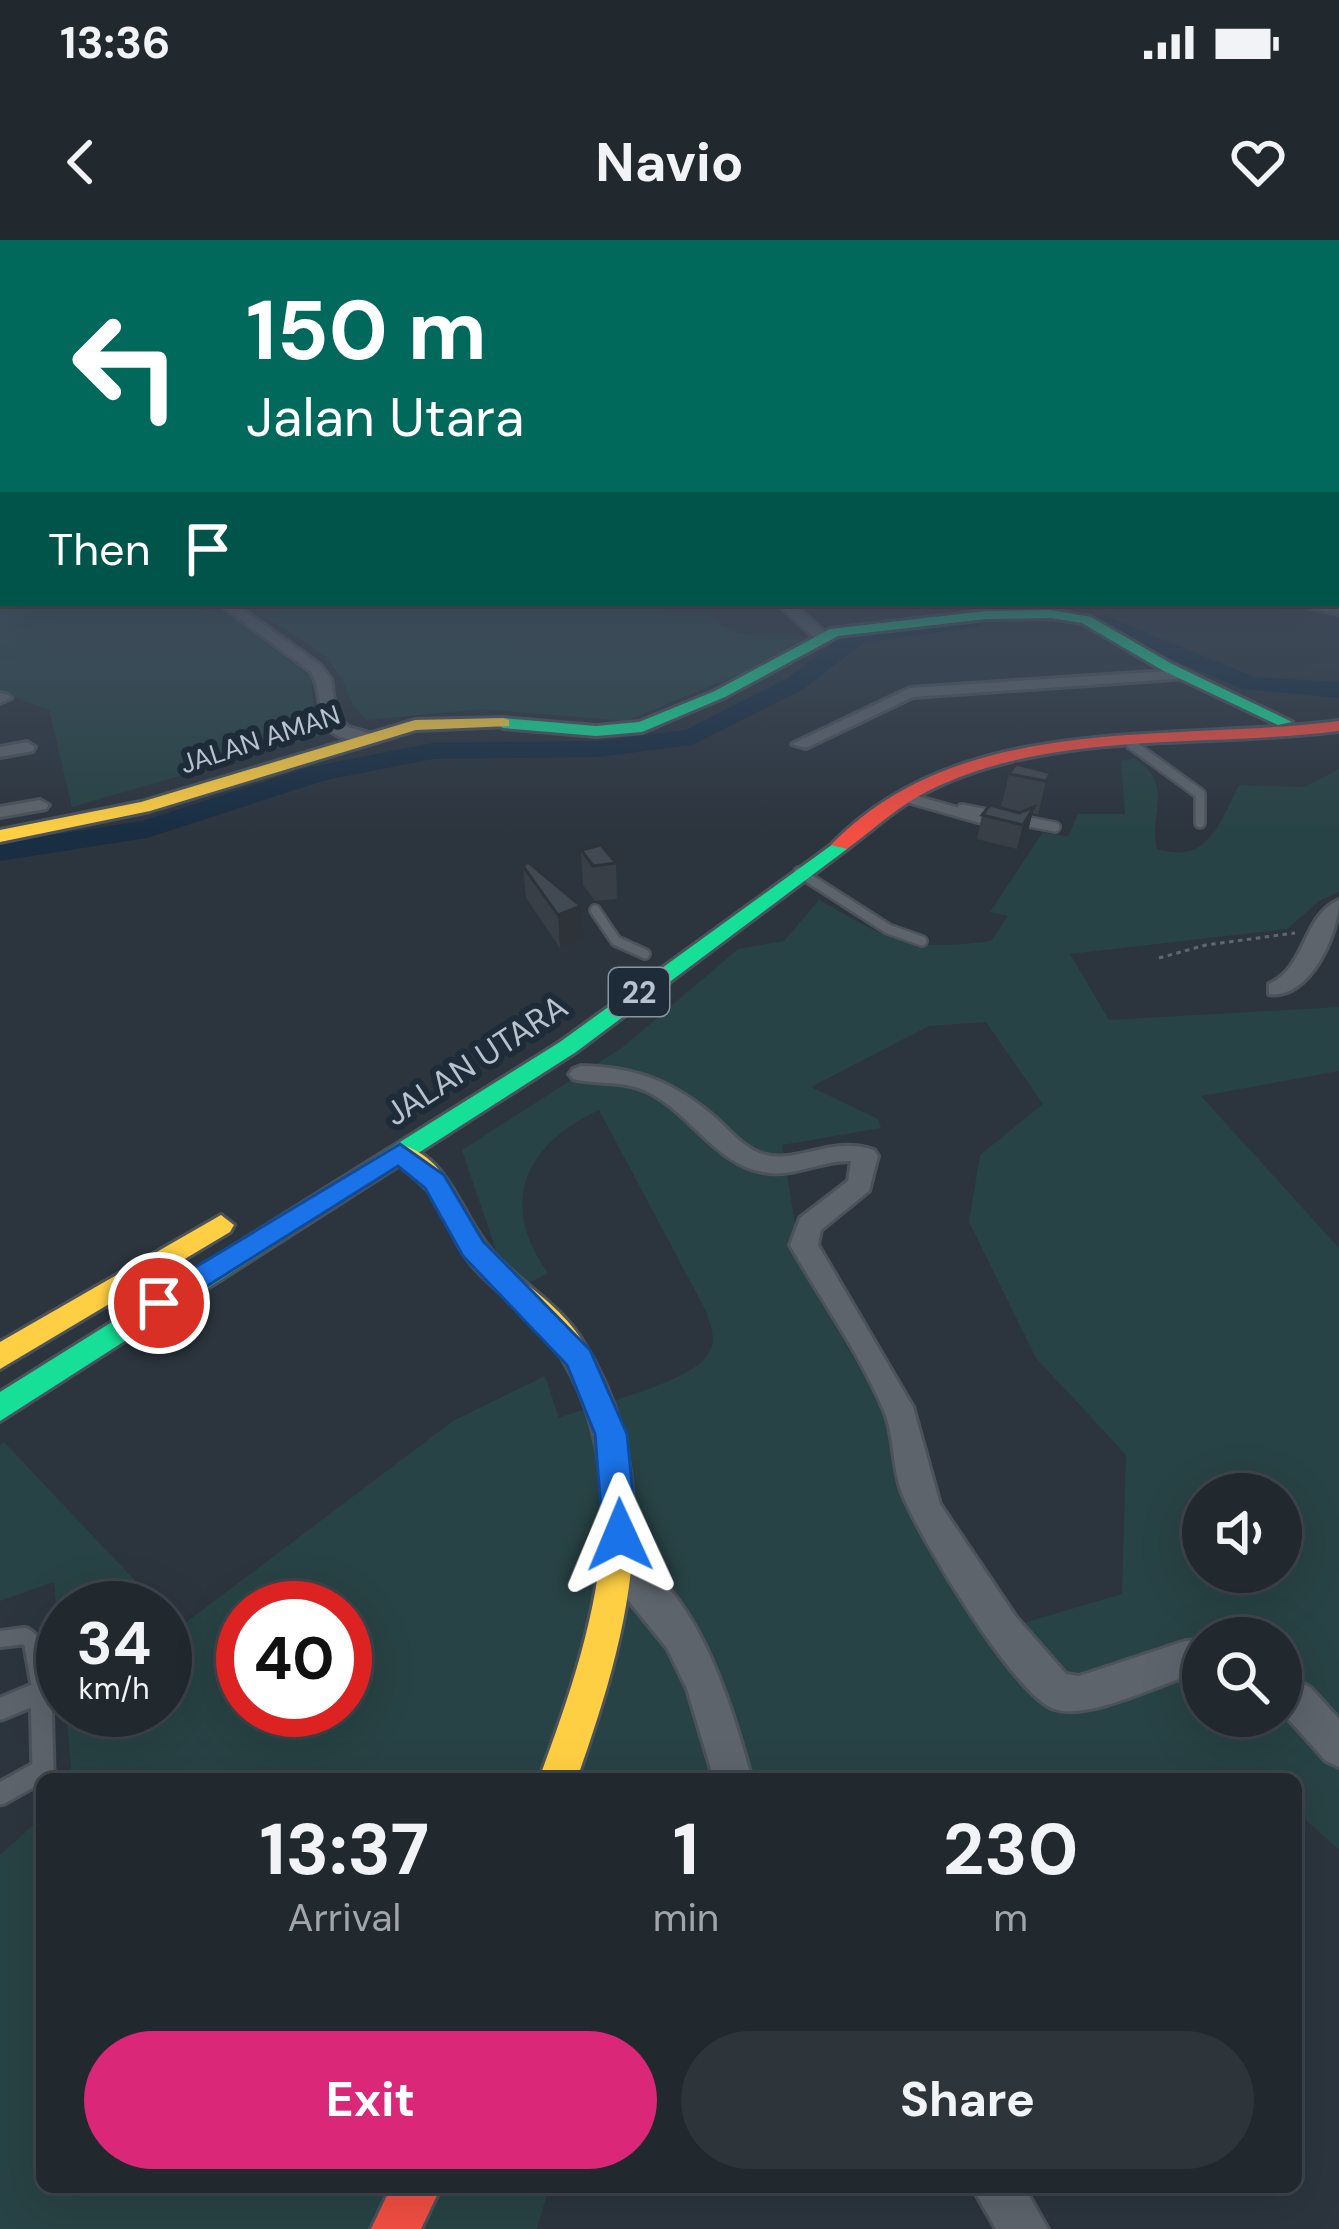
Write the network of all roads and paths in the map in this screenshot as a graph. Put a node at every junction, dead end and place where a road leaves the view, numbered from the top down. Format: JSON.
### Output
{"nodes":[{"id":1,"x":286,"y":647,"type":"edge"},
{"id":2,"x":804,"y":647,"type":"edge"},
{"id":3,"x":1137,"y":647,"type":"edge"},
{"id":4,"x":1183,"y":675,"type":"junction"},
{"id":5,"x":1339,"y":710,"type":"edge"},
{"id":6,"x":1284,"y":722,"type":"junction"},
{"id":7,"x":1339,"y":723,"type":"edge"},
{"id":8,"x":367,"y":736,"type":"junction"},
{"id":9,"x":800,"y":744,"type":"dead end"},
{"id":10,"x":1131,"y":744,"type":"junction"},
{"id":11,"x":26,"y":747,"type":"dead end"},
{"id":12,"x":0,"y":752,"type":"edge"},
{"id":13,"x":903,"y":797,"type":"junction"},
{"id":14,"x":40,"y":805,"type":"dead end"},
{"id":15,"x":945,"y":810,"type":"junction"},
{"id":16,"x":0,"y":812,"type":"edge"},
{"id":17,"x":1200,"y":823,"type":"dead end"},
{"id":18,"x":1055,"y":827,"type":"dead end"},
{"id":19,"x":1015,"y":828,"type":"edge"},
{"id":20,"x":0,"y":836,"type":"edge"},
{"id":21,"x":799,"y":872,"type":"junction"},
{"id":22,"x":1339,"y":906,"type":"edge"},
{"id":23,"x":595,"y":910,"type":"dead end"},
{"id":24,"x":1319,"y":930,"type":"junction"},
{"id":25,"x":922,"y":941,"type":"dead end"},
{"id":26,"x":645,"y":955,"type":"junction"},
{"id":27,"x":1159,"y":958,"type":"dead end"},
{"id":28,"x":1277,"y":988,"type":"dead end"},
{"id":29,"x":581,"y":1074,"type":"dead end"},
{"id":30,"x":351,"y":1151,"type":"dead end"},
{"id":31,"x":400,"y":1153,"type":"junction"},
{"id":32,"x":247,"y":1210,"type":"dead end"},
{"id":33,"x":0,"y":1357,"type":"edge"},
{"id":34,"x":0,"y":1408,"type":"edge"},
{"id":35,"x":618,"y":1567,"type":"junction"},
{"id":36,"x":0,"y":1640,"type":"edge"},
{"id":37,"x":1182,"y":1660,"type":"edge"},
{"id":38,"x":36,"y":1665,"type":"edge"},
{"id":39,"x":36,"y":1695,"type":"edge"},
{"id":40,"x":1302,"y":1706,"type":"edge"},
{"id":41,"x":0,"y":1709,"type":"edge"},
{"id":42,"x":42,"y":1737,"type":"edge"},
{"id":43,"x":1339,"y":1748,"type":"edge"},
{"id":44,"x":38,"y":1773,"type":"edge"},
{"id":45,"x":561,"y":1773,"type":"edge"},
{"id":46,"x":731,"y":1773,"type":"edge"},
{"id":47,"x":36,"y":1774,"type":"edge"},
{"id":48,"x":0,"y":1794,"type":"edge"},
{"id":49,"x":414,"y":2193,"type":"edge"},
{"id":50,"x":1001,"y":2193,"type":"edge"},
{"id":51,"x":394,"y":2229,"type":"edge"},
{"id":52,"x":1024,"y":2229,"type":"edge"}],
"edges":[{"from":1,"to":8,"type":"street"},
{"from":2,"to":8,"type":"main road","name":"JALAN AMAN"},
{"from":3,"to":4,"type":"main road","name":"JALAN AMAN"},
{"from":4,"to":6,"type":"main road","name":"JALAN AMAN"},
{"from":4,"to":9,"type":"street"},
{"from":5,"to":6,"type":"main road","name":"JALAN UTARA","number":"22"},
{"from":6,"to":7,"type":"main road"},
{"from":6,"to":26,"type":"main road","name":"JALAN UTARA","number":"22"},
{"from":7,"to":10,"type":"main road","name":"JALAN UTARA","number":"22"},
{"from":8,"to":20,"type":"main road","name":"JALAN AMAN"},
{"from":10,"to":13,"type":"main road","name":"JALAN UTARA","number":"22"},
{"from":10,"to":17,"type":"lane"},
{"from":11,"to":12,"type":"street"},
{"from":13,"to":15,"type":"lane"},
{"from":13,"to":21,"type":"main road","name":"JALAN UTARA","number":"22"},
{"from":14,"to":16,"type":"street"},
{"from":15,"to":18,"type":"lane"},
{"from":15,"to":19,"type":"lane"},
{"from":21,"to":25,"type":"lane"},
{"from":21,"to":31,"type":"main road","name":"JALAN UTARA","number":"22"},
{"from":22,"to":24,"type":"street"},
{"from":23,"to":26,"type":"lane"},
{"from":24,"to":27,"type":"path"},
{"from":24,"to":28,"type":"street"},
{"from":26,"to":30,"type":"main road","name":"JALAN UTARA","number":"22"},
{"from":29,"to":37,"type":"street"},
{"from":31,"to":34,"type":"main road","name":"JALAN UTARA","number":"22"},
{"from":31,"to":35,"type":"main road"},
{"from":32,"to":33,"type":"main road"},
{"from":35,"to":45,"type":"main road"},
{"from":35,"to":46,"type":"street"},
{"from":36,"to":38,"type":"lane"},
{"from":39,"to":41,"type":"lane"},
{"from":40,"to":43,"type":"street"},
{"from":42,"to":44,"type":"lane"},
{"from":47,"to":48,"type":"lane"},
{"from":49,"to":51,"type":"main road"},
{"from":50,"to":52,"type":"street"}]}
